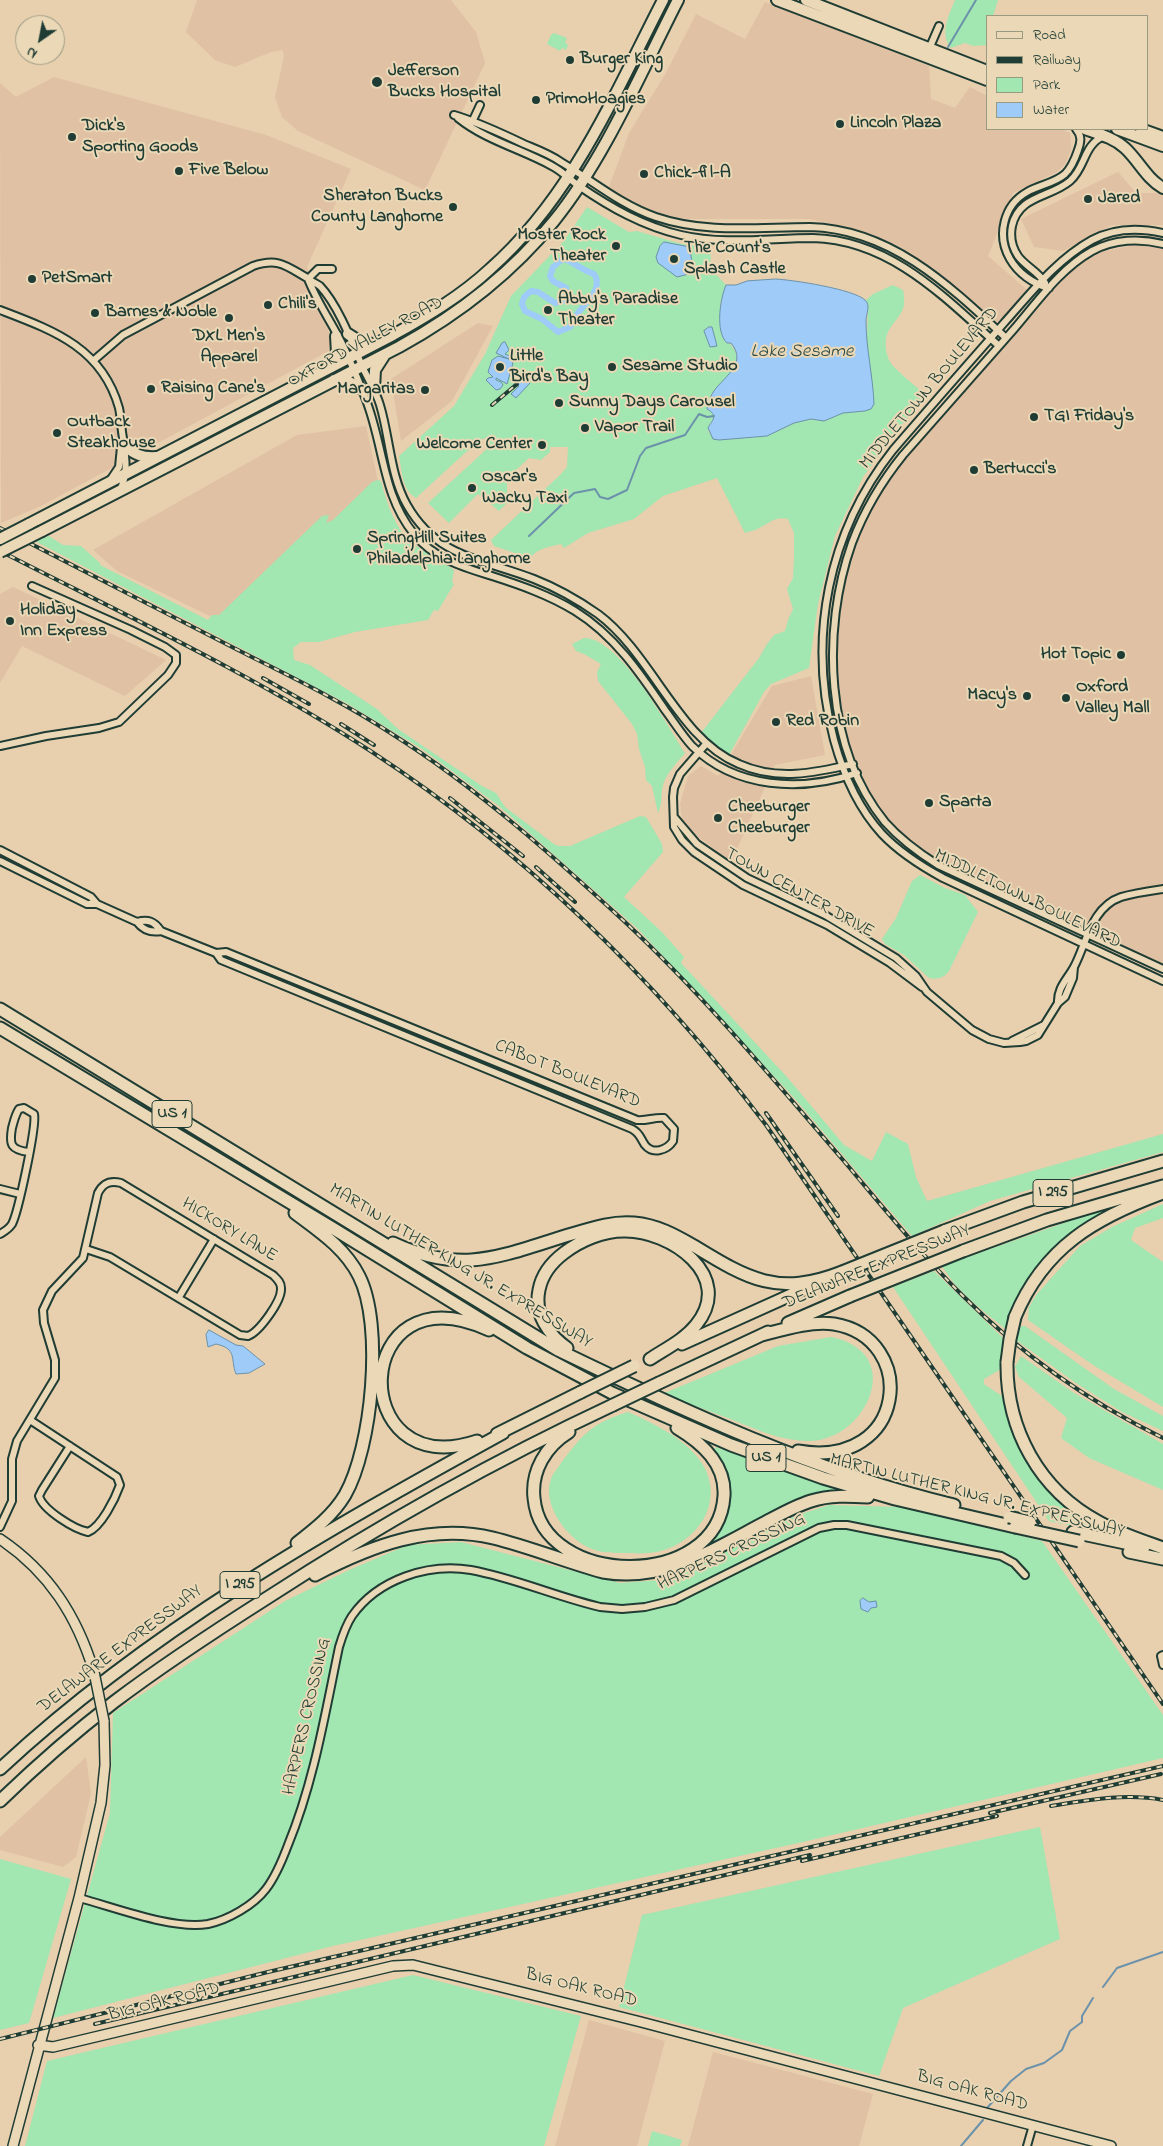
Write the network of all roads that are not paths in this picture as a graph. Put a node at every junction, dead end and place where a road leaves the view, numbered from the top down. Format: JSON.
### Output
{"nodes":[{"id":1,"x":663,"y":0,"type":"edge"},
{"id":2,"x":678,"y":0,"type":"edge"},
{"id":3,"x":777,"y":0,"type":"edge"},
{"id":4,"x":806,"y":0,"type":"edge"},
{"id":5,"x":939,"y":26,"type":"dead end"},
{"id":6,"x":929,"y":49,"type":"junction"},
{"id":7,"x":944,"y":59,"type":"junction"},
{"id":8,"x":986,"y":71,"type":"edge"},
{"id":9,"x":986,"y":80,"type":"edge"},
{"id":10,"x":986,"y":86,"type":"edge"},
{"id":11,"x":480,"y":104,"type":"dead end"},
{"id":12,"x":473,"y":120,"type":"junction"},
{"id":13,"x":1077,"y":130,"type":"edge"},
{"id":14,"x":1088,"y":130,"type":"edge"},
{"id":15,"x":1120,"y":130,"type":"edge"},
{"id":16,"x":1144,"y":130,"type":"edge"},
{"id":17,"x":1105,"y":136,"type":"junction"},
{"id":18,"x":1163,"y":137,"type":"edge"},
{"id":19,"x":1163,"y":146,"type":"edge"},
{"id":20,"x":571,"y":174,"type":"junction"},
{"id":21,"x":1150,"y":179,"type":"junction"},
{"id":22,"x":582,"y":182,"type":"junction"},
{"id":23,"x":1163,"y":184,"type":"edge"},
{"id":24,"x":1163,"y":188,"type":"edge"},
{"id":25,"x":1163,"y":233,"type":"edge"},
{"id":26,"x":1163,"y":244,"type":"edge"},
{"id":27,"x":332,"y":270,"type":"dead end"},
{"id":28,"x":308,"y":279,"type":"junction"},
{"id":29,"x":1043,"y":279,"type":"junction"},
{"id":30,"x":1037,"y":285,"type":"junction"},
{"id":31,"x":1049,"y":288,"type":"junction"},
{"id":32,"x":0,"y":310,"type":"edge"},
{"id":33,"x":998,"y":330,"type":"junction"},
{"id":34,"x":348,"y":334,"type":"junction"},
{"id":35,"x":336,"y":336,"type":"junction"},
{"id":36,"x":1006,"y":338,"type":"junction"},
{"id":37,"x":990,"y":339,"type":"junction"},
{"id":38,"x":378,"y":343,"type":"junction"},
{"id":39,"x":999,"y":346,"type":"junction"},
{"id":40,"x":387,"y":354,"type":"junction"},
{"id":41,"x":354,"y":356,"type":"junction"},
{"id":42,"x":93,"y":361,"type":"junction"},
{"id":43,"x":357,"y":367,"type":"junction"},
{"id":44,"x":322,"y":372,"type":"junction"},
{"id":45,"x":331,"y":381,"type":"junction"},
{"id":46,"x":360,"y":388,"type":"junction"},
{"id":47,"x":374,"y":389,"type":"junction"},
{"id":48,"x":123,"y":439,"type":"junction"},
{"id":49,"x":160,"y":456,"type":"junction"},
{"id":50,"x":127,"y":473,"type":"junction"},
{"id":51,"x":107,"y":484,"type":"junction"},
{"id":52,"x":120,"y":490,"type":"junction"},
{"id":53,"x":0,"y":539,"type":"edge"},
{"id":54,"x":0,"y":552,"type":"edge"},
{"id":55,"x":32,"y":586,"type":"dead end"},
{"id":56,"x":706,"y":744,"type":"junction"},
{"id":57,"x":0,"y":746,"type":"edge"},
{"id":58,"x":699,"y":752,"type":"junction"},
{"id":59,"x":853,"y":764,"type":"junction"},
{"id":60,"x":843,"y":766,"type":"junction"},
{"id":61,"x":857,"y":773,"type":"junction"},
{"id":62,"x":847,"y":777,"type":"junction"},
{"id":63,"x":0,"y":850,"type":"edge"},
{"id":64,"x":0,"y":861,"type":"edge"},
{"id":65,"x":1163,"y":889,"type":"edge"},
{"id":66,"x":96,"y":904,"type":"junction"},
{"id":67,"x":1089,"y":934,"type":"junction"},
{"id":68,"x":1084,"y":944,"type":"junction"},
{"id":69,"x":216,"y":954,"type":"junction"},
{"id":70,"x":1163,"y":969,"type":"edge"},
{"id":71,"x":1163,"y":981,"type":"edge"},
{"id":72,"x":0,"y":1009,"type":"edge"},
{"id":73,"x":0,"y":1028,"type":"edge"},
{"id":74,"x":29,"y":1152,"type":"junction"},
{"id":75,"x":1163,"y":1161,"type":"edge"},
{"id":76,"x":253,"y":1182,"type":"junction"},
{"id":77,"x":1163,"y":1186,"type":"edge"},
{"id":78,"x":0,"y":1190,"type":"edge"},
{"id":79,"x":1163,"y":1193,"type":"edge"},
{"id":80,"x":20,"y":1194,"type":"junction"},
{"id":81,"x":344,"y":1219,"type":"junction"},
{"id":82,"x":0,"y":1234,"type":"edge"},
{"id":83,"x":214,"y":1239,"type":"junction"},
{"id":84,"x":86,"y":1249,"type":"junction"},
{"id":85,"x":830,"y":1277,"type":"junction"},
{"id":86,"x":179,"y":1298,"type":"junction"},
{"id":87,"x":762,"y":1335,"type":"junction"},
{"id":88,"x":527,"y":1348,"type":"junction"},
{"id":89,"x":650,"y":1359,"type":"junction"},
{"id":90,"x":588,"y":1364,"type":"junction"},
{"id":91,"x":610,"y":1406,"type":"junction"},
{"id":92,"x":640,"y":1407,"type":"junction"},
{"id":93,"x":30,"y":1420,"type":"junction"},
{"id":94,"x":503,"y":1433,"type":"junction"},
{"id":95,"x":766,"y":1444,"type":"junction"},
{"id":96,"x":70,"y":1446,"type":"junction"},
{"id":97,"x":896,"y":1499,"type":"junction"},
{"id":98,"x":1012,"y":1522,"type":"junction"},
{"id":99,"x":0,"y":1527,"type":"edge"},
{"id":100,"x":1076,"y":1536,"type":"junction"},
{"id":101,"x":0,"y":1539,"type":"edge"},
{"id":102,"x":1163,"y":1550,"type":"edge"},
{"id":103,"x":1163,"y":1559,"type":"edge"},
{"id":104,"x":1025,"y":1575,"type":"dead end"},
{"id":105,"x":248,"y":1580,"type":"junction"},
{"id":106,"x":262,"y":1602,"type":"junction"},
{"id":107,"x":1163,"y":1655,"type":"edge"},
{"id":108,"x":1163,"y":1665,"type":"edge"},
{"id":109,"x":0,"y":1769,"type":"edge"},
{"id":110,"x":0,"y":1801,"type":"edge"},
{"id":111,"x":79,"y":1898,"type":"junction"},
{"id":112,"x":38,"y":2045,"type":"junction"},
{"id":113,"x":1032,"y":2125,"type":"junction"},
{"id":114,"x":13,"y":2146,"type":"edge"},
{"id":115,"x":1027,"y":2146,"type":"edge"},
{"id":116,"x":1112,"y":2146,"type":"edge"}],
"edges":[{"from":1,"to":20,"type":"main road","name":"OXFORD VALLEY ROAD"},
{"from":2,"to":22,"type":"main road","name":"OXFORD VALLEY ROAD"},
{"from":3,"to":7,"type":"main road"},
{"from":4,"to":6,"type":"main road"},
{"from":5,"to":6,"type":"street"},
{"from":6,"to":7,"type":"main road"},
{"from":7,"to":8,"type":"main road"},
{"from":7,"to":9,"type":"main road"},
{"from":7,"to":10,"type":"main road"},
{"from":11,"to":12,"type":"street"},
{"from":12,"to":20,"type":"street"},
{"from":12,"to":20,"type":"street"},
{"from":13,"to":30,"type":"street"},
{"from":14,"to":17,"type":"main road"},
{"from":15,"to":19,"type":"main road"},
{"from":16,"to":18,"type":"main road"},
{"from":17,"to":21,"type":"main road"},
{"from":17,"to":29,"type":"street"},
{"from":20,"to":22,"type":"street"},
{"from":20,"to":22,"type":"street"},
{"from":20,"to":38,"type":"main road","name":"OXFORD VALLEY ROAD"},
{"from":21,"to":23,"type":"main road"},
{"from":21,"to":24,"type":"main road"},
{"from":22,"to":33,"type":"street"},
{"from":22,"to":37,"type":"street"},
{"from":22,"to":40,"type":"main road","name":"OXFORD VALLEY ROAD"},
{"from":25,"to":29,"type":"street","name":"MIDDLETOWN BOULEVARD"},
{"from":26,"to":31,"type":"street","name":"MIDDLETOWN BOULEVARD"},
{"from":27,"to":28,"type":"street"},
{"from":28,"to":34,"type":"street"},
{"from":28,"to":35,"type":"street"},
{"from":28,"to":42,"type":"street"},
{"from":29,"to":30,"type":"street","name":"MIDDLETOWN BOULEVARD"},
{"from":29,"to":31,"type":"street"},
{"from":30,"to":31,"type":"street"},
{"from":30,"to":33,"type":"street","name":"MIDDLETOWN BOULEVARD"},
{"from":31,"to":36,"type":"street","name":"MIDDLETOWN BOULEVARD"},
{"from":32,"to":42,"type":"street"},
{"from":33,"to":36,"type":"street"},
{"from":33,"to":37,"type":"street","name":"MIDDLETOWN BOULEVARD"},
{"from":34,"to":38,"type":"main road"},
{"from":34,"to":41,"type":"street"},
{"from":35,"to":41,"type":"street"},
{"from":35,"to":44,"type":"main road"},
{"from":36,"to":39,"type":"street","name":"MIDDLETOWN BOULEVARD"},
{"from":37,"to":39,"type":"street"},
{"from":37,"to":60,"type":"street","name":"MIDDLETOWN BOULEVARD"},
{"from":38,"to":41,"type":"main road","name":"OXFORD VALLEY ROAD"},
{"from":39,"to":59,"type":"street","name":"MIDDLETOWN BOULEVARD"},
{"from":40,"to":43,"type":"main road","name":"OXFORD VALLEY ROAD"},
{"from":40,"to":47,"type":"main road"},
{"from":41,"to":43,"type":"street"},
{"from":41,"to":43,"type":"street"},
{"from":41,"to":44,"type":"main road","name":"OXFORD VALLEY ROAD"},
{"from":42,"to":48,"type":"street"},
{"from":43,"to":45,"type":"main road","name":"OXFORD VALLEY ROAD"},
{"from":43,"to":46,"type":"street"},
{"from":43,"to":47,"type":"street"},
{"from":44,"to":49,"type":"main road","name":"OXFORD VALLEY ROAD"},
{"from":45,"to":46,"type":"main road"},
{"from":45,"to":52,"type":"main road","name":"OXFORD VALLEY ROAD"},
{"from":46,"to":58,"type":"street"},
{"from":47,"to":56,"type":"street"},
{"from":48,"to":49,"type":"main road"},
{"from":48,"to":50,"type":"street"},
{"from":48,"to":51,"type":"street"},
{"from":49,"to":50,"type":"main road","name":"OXFORD VALLEY ROAD"},
{"from":50,"to":51,"type":"main road","name":"OXFORD VALLEY ROAD"},
{"from":50,"to":52,"type":"street"},
{"from":51,"to":53,"type":"main road","name":"OXFORD VALLEY ROAD","bridge":true},
{"from":52,"to":54,"type":"main road","name":"OXFORD VALLEY ROAD","bridge":true},
{"from":55,"to":57,"type":"street"},
{"from":56,"to":58,"type":"street","name":"TOWN CENTER DRIVE"},
{"from":56,"to":60,"type":"street"},
{"from":58,"to":62,"type":"street"},
{"from":58,"to":68,"type":"street","name":"TOWN CENTER DRIVE"},
{"from":59,"to":60,"type":"street"},
{"from":59,"to":61,"type":"street","name":"MIDDLETOWN BOULEVARD"},
{"from":60,"to":62,"type":"street","name":"MIDDLETOWN BOULEVARD"},
{"from":61,"to":62,"type":"street"},
{"from":61,"to":67,"type":"street","name":"MIDDLETOWN BOULEVARD"},
{"from":62,"to":68,"type":"street","name":"MIDDLETOWN BOULEVARD"},
{"from":63,"to":66,"type":"street","name":"CABOT BOULEVARD"},
{"from":64,"to":66,"type":"street","name":"CABOT BOULEVARD"},
{"from":65,"to":67,"type":"street","name":"TOWN CENTER DRIVE"},
{"from":66,"to":69,"type":"street","name":"CABOT BOULEVARD"},
{"from":67,"to":68,"type":"street","name":"TOWN CENTER DRIVE"},
{"from":67,"to":70,"type":"street","name":"MIDDLETOWN BOULEVARD"},
{"from":68,"to":71,"type":"street","name":"MIDDLETOWN BOULEVARD"},
{"from":69,"to":69,"type":"street","name":"CABOT BOULEVARD"},
{"from":72,"to":81,"type":"highway","name":"MARTIN LUTHER KING JR. EXPRESSWAY","number":"US 1"},
{"from":73,"to":76,"type":"highway","name":"MARTIN LUTHER KING JR. EXPRESSWAY","number":"US 1"},
{"from":74,"to":74,"type":"street"},
{"from":74,"to":80,"type":"street"},
{"from":75,"to":85,"type":"highway","name":"DELAWARE EXPRESSWAY","number":"I 295","bridge":true},
{"from":76,"to":88,"type":"highway","name":"MARTIN LUTHER KING JR. EXPRESSWAY","number":"US 1"},
{"from":76,"to":105,"type":"highway"},
{"from":77,"to":87,"type":"highway","name":"DELAWARE EXPRESSWAY","number":"I 295","bridge":true},
{"from":78,"to":80,"type":"street"},
{"from":79,"to":102,"type":"highway","bridge":true},
{"from":80,"to":82,"type":"street"},
{"from":81,"to":85,"type":"highway"},
{"from":81,"to":90,"type":"highway","name":"MARTIN LUTHER KING JR. EXPRESSWAY","number":"US 1"},
{"from":83,"to":84,"type":"street","name":"HICKORY LANE"},
{"from":83,"to":86,"type":"street"},
{"from":83,"to":86,"type":"street","name":"HICKORY LANE"},
{"from":84,"to":86,"type":"street","name":"HICKORY LANE"},
{"from":84,"to":93,"type":"street","name":"HICKORY LANE"},
{"from":85,"to":89,"type":"highway","name":"DELAWARE EXPRESSWAY","number":"I 295"},
{"from":87,"to":91,"type":"highway","name":"DELAWARE EXPRESSWAY","number":"I 295","bridge":true},
{"from":87,"to":95,"type":"highway"},
{"from":88,"to":92,"type":"highway","name":"MARTIN LUTHER KING JR. EXPRESSWAY","number":"US 1"},
{"from":88,"to":94,"type":"highway"},
{"from":89,"to":90,"type":"highway"},
{"from":89,"to":94,"type":"highway","name":"DELAWARE EXPRESSWAY","number":"I 295","bridge":true},
{"from":90,"to":95,"type":"highway","name":"MARTIN LUTHER KING JR. EXPRESSWAY","number":"US 1"},
{"from":91,"to":92,"type":"highway"},
{"from":91,"to":106,"type":"highway","number":"I 295"},
{"from":92,"to":97,"type":"highway","name":"MARTIN LUTHER KING JR. EXPRESSWAY","number":"US 1"},
{"from":93,"to":96,"type":"street"},
{"from":93,"to":99,"type":"street","name":"HICKORY LANE"},
{"from":94,"to":105,"type":"highway","name":"DELAWARE EXPRESSWAY","number":"I 295"},
{"from":95,"to":98,"type":"highway","name":"MARTIN LUTHER KING JR. EXPRESSWAY","number":"US 1"},
{"from":96,"to":96,"type":"street"},
{"from":97,"to":98,"type":"highway","name":"MARTIN LUTHER KING JR. EXPRESSWAY","number":"US 1"},
{"from":97,"to":106,"type":"highway"},
{"from":98,"to":100,"type":"highway","name":"MARTIN LUTHER KING JR. EXPRESSWAY","number":"US 1","bridge":true},
{"from":100,"to":102,"type":"highway","name":"MARTIN LUTHER KING JR. EXPRESSWAY","number":"US 1"},
{"from":100,"to":103,"type":"highway","name":"MARTIN LUTHER KING JR. EXPRESSWAY","number":"US 1"},
{"from":101,"to":111,"type":"street","bridge":true},
{"from":104,"to":111,"type":"street","name":"HARPERS CROSSING"},
{"from":105,"to":109,"type":"highway","name":"DELAWARE EXPRESSWAY","number":"I 295"},
{"from":106,"to":110,"type":"highway","number":"I 295"},
{"from":107,"to":108,"type":"street"},
{"from":111,"to":112,"type":"street"},
{"from":112,"to":113,"type":"street","name":"BIG OAK ROAD"},
{"from":112,"to":114,"type":"street"},
{"from":113,"to":115,"type":"street"},
{"from":113,"to":116,"type":"street","name":"BIG OAK ROAD"}]}
